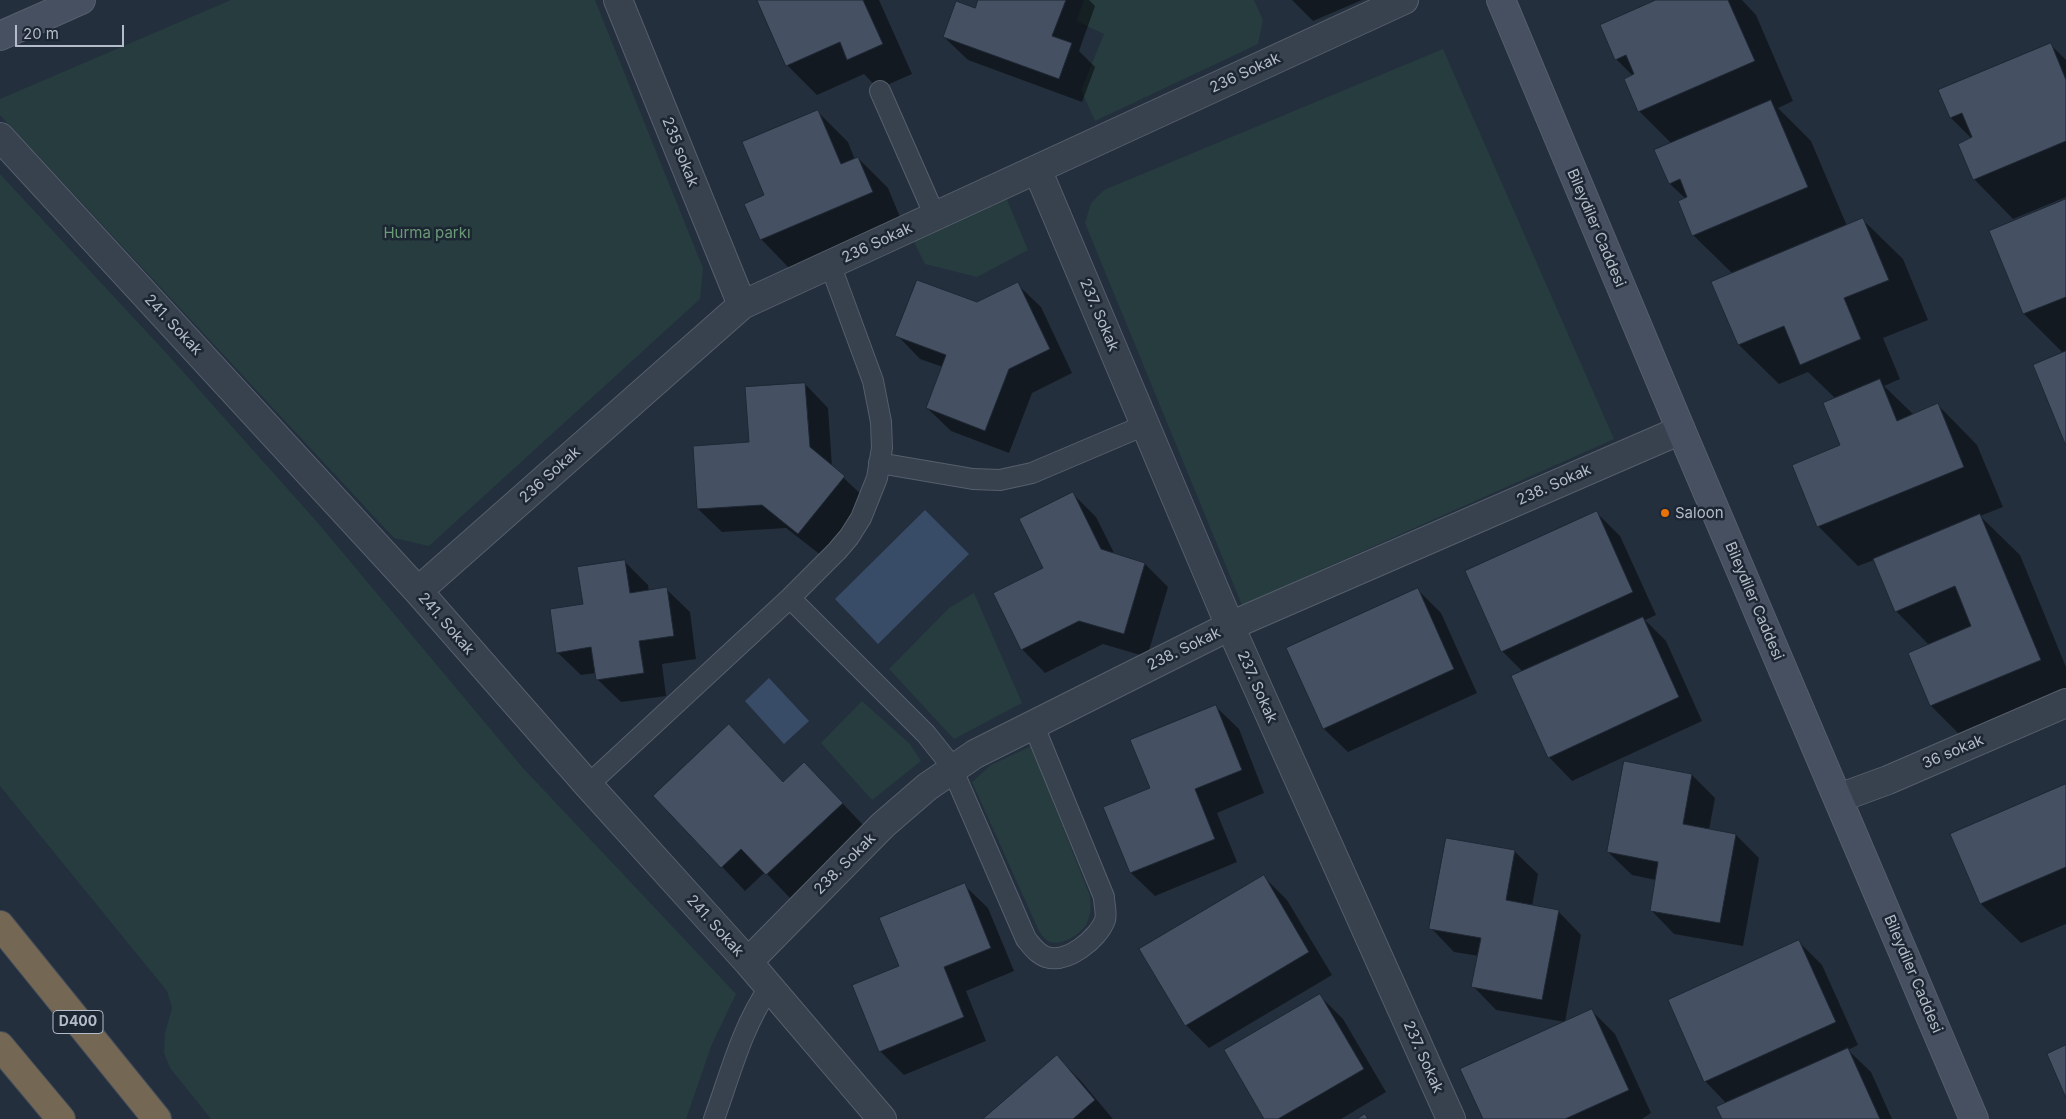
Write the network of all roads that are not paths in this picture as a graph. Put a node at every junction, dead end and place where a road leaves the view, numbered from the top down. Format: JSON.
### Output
{"nodes":[{"id":1,"x":81,"y":0,"type":"edge"},
{"id":2,"x":618,"y":0,"type":"edge"},
{"id":3,"x":1404,"y":0,"type":"edge"},
{"id":4,"x":1501,"y":0,"type":"edge"},
{"id":5,"x":0,"y":36,"type":"edge"},
{"id":6,"x":880,"y":92,"type":"dead end"},
{"id":7,"x":0,"y":137,"type":"edge"},
{"id":8,"x":1037,"y":169,"type":"junction"},
{"id":9,"x":935,"y":216,"type":"junction"},
{"id":10,"x":830,"y":264,"type":"junction"},
{"id":11,"x":742,"y":305,"type":"junction"},
{"id":12,"x":1145,"y":425,"type":"junction"},
{"id":13,"x":1681,"y":430,"type":"junction"},
{"id":14,"x":879,"y":463,"type":"junction"},
{"id":15,"x":418,"y":591,"type":"junction"},
{"id":16,"x":790,"y":598,"type":"junction"},
{"id":17,"x":1230,"y":626,"type":"junction"},
{"id":18,"x":2066,"y":703,"type":"edge"},
{"id":19,"x":1033,"y":724,"type":"junction"},
{"id":20,"x":952,"y":769,"type":"junction"},
{"id":21,"x":588,"y":785,"type":"junction"},
{"id":22,"x":1839,"y":798,"type":"junction"},
{"id":23,"x":0,"y":925,"type":"edge"},
{"id":24,"x":748,"y":962,"type":"junction"},
{"id":25,"x":769,"y":988,"type":"junction"},
{"id":26,"x":0,"y":1046,"type":"edge"},
{"id":27,"x":61,"y":1119,"type":"edge"},
{"id":28,"x":157,"y":1119,"type":"edge"},
{"id":29,"x":714,"y":1119,"type":"edge"},
{"id":30,"x":882,"y":1119,"type":"edge"},
{"id":31,"x":1451,"y":1119,"type":"edge"},
{"id":32,"x":1974,"y":1119,"type":"edge"}],
"edges":[{"from":1,"to":5,"type":"street"},
{"from":2,"to":11,"type":"street","name":"235 sokak"},
{"from":3,"to":8,"type":"street","name":"236 Sokak"},
{"from":4,"to":13,"type":"street","name":"Bileydiler Caddesi"},
{"from":6,"to":9,"type":"lane"},
{"from":7,"to":15,"type":"street","name":"241. Sokak"},
{"from":8,"to":9,"type":"street","name":"236 Sokak"},
{"from":8,"to":12,"type":"street","name":"237. Sokak"},
{"from":9,"to":10,"type":"street","name":"236 Sokak"},
{"from":10,"to":11,"type":"street","name":"236 Sokak"},
{"from":10,"to":14,"type":"lane"},
{"from":11,"to":15,"type":"street","name":"236 Sokak"},
{"from":12,"to":14,"type":"lane"},
{"from":12,"to":17,"type":"street","name":"237. Sokak"},
{"from":13,"to":17,"type":"street","name":"238. Sokak"},
{"from":13,"to":22,"type":"street","name":"Bileydiler Caddesi"},
{"from":14,"to":16,"type":"lane"},
{"from":15,"to":21,"type":"street","name":"241. Sokak"},
{"from":16,"to":20,"type":"lane"},
{"from":16,"to":21,"type":"lane"},
{"from":17,"to":19,"type":"street","name":"238. Sokak"},
{"from":17,"to":31,"type":"street","name":"237. Sokak"},
{"from":18,"to":22,"type":"street","name":"36 sokak"},
{"from":19,"to":20,"type":"street","name":"238. Sokak"},
{"from":19,"to":20,"type":"lane"},
{"from":20,"to":24,"type":"street","name":"238. Sokak"},
{"from":21,"to":24,"type":"street","name":"241. Sokak"},
{"from":22,"to":32,"type":"street","name":"Bileydiler Caddesi"},
{"from":23,"to":28,"type":"highway","number":"D400"},
{"from":24,"to":25,"type":"street","name":"241. Sokak"},
{"from":25,"to":29,"type":"lane"},
{"from":25,"to":30,"type":"street","name":"241. Sokak"},
{"from":26,"to":27,"type":"highway"}]}
